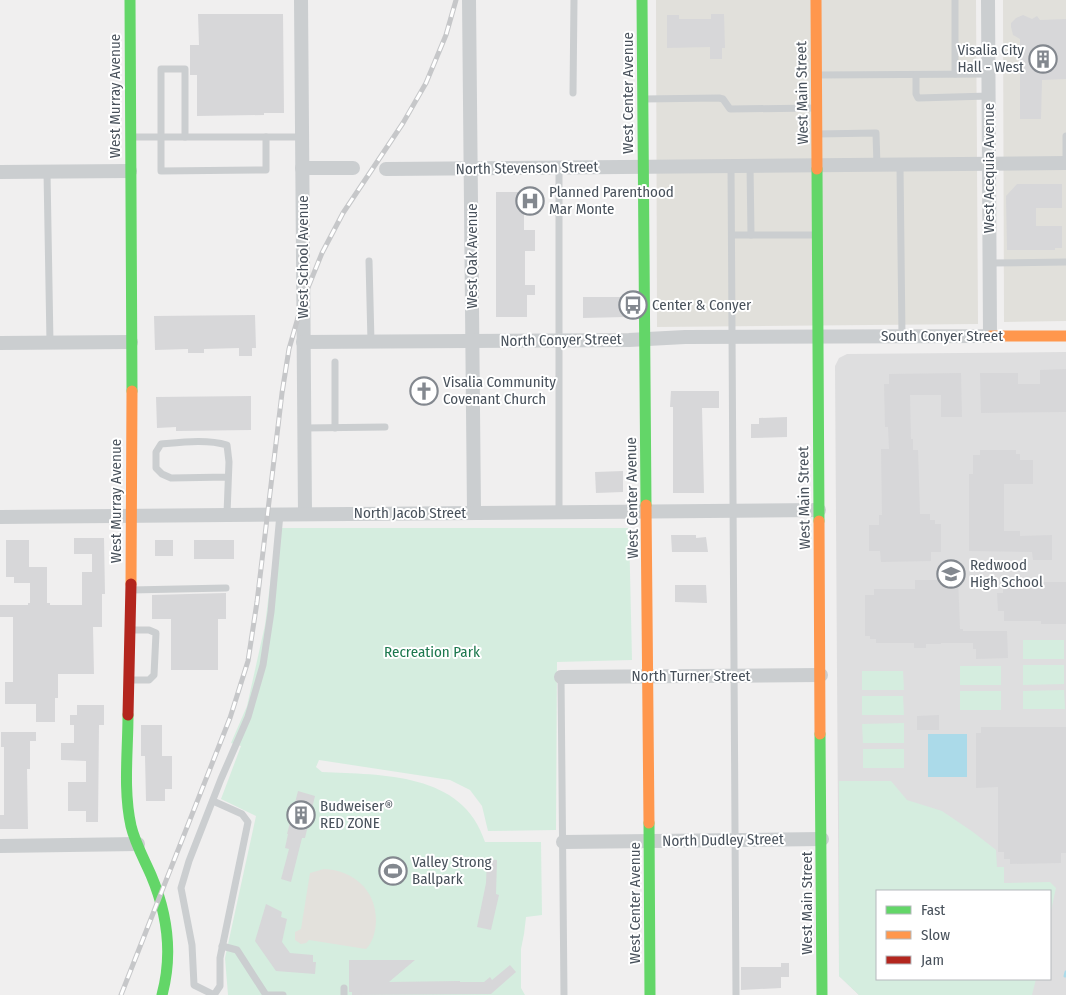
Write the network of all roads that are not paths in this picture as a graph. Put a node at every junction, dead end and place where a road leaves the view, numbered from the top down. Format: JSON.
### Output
{"nodes":[{"id":1,"x":130,"y":0,"type":"edge"},
{"id":2,"x":301,"y":0,"type":"edge"},
{"id":3,"x":469,"y":0,"type":"edge"},
{"id":4,"x":574,"y":0,"type":"edge"},
{"id":5,"x":642,"y":0,"type":"edge"},
{"id":6,"x":816,"y":0,"type":"edge"},
{"id":7,"x":955,"y":0,"type":"edge"},
{"id":8,"x":988,"y":0,"type":"edge"},
{"id":9,"x":955,"y":74,"type":"junction"},
{"id":10,"x":989,"y":74,"type":"junction"},
{"id":11,"x":816,"y":75,"type":"junction"},
{"id":12,"x":916,"y":75,"type":"junction"},
{"id":13,"x":573,"y":93,"type":"dead end"},
{"id":14,"x":989,"y":96,"type":"junction"},
{"id":15,"x":643,"y":99,"type":"junction"},
{"id":16,"x":816,"y":108,"type":"junction"},
{"id":17,"x":817,"y":134,"type":"junction"},
{"id":18,"x":1066,"y":136,"type":"edge"},
{"id":19,"x":130,"y":137,"type":"junction"},
{"id":20,"x":161,"y":137,"type":"junction"},
{"id":21,"x":185,"y":137,"type":"junction"},
{"id":22,"x":266,"y":137,"type":"junction"},
{"id":23,"x":302,"y":137,"type":"junction"},
{"id":24,"x":1066,"y":163,"type":"edge"},
{"id":25,"x":989,"y":164,"type":"junction"},
{"id":26,"x":731,"y":165,"type":"junction"},
{"id":27,"x":750,"y":165,"type":"junction"},
{"id":28,"x":818,"y":165,"type":"junction"},
{"id":29,"x":643,"y":166,"type":"junction"},
{"id":30,"x":877,"y":166,"type":"junction"},
{"id":31,"x":900,"y":166,"type":"junction"},
{"id":32,"x":559,"y":167,"type":"junction"},
{"id":33,"x":302,"y":168,"type":"junction"},
{"id":34,"x":353,"y":168,"type":"dead end"},
{"id":35,"x":471,"y":168,"type":"junction"},
{"id":36,"x":386,"y":169,"type":"dead end"},
{"id":37,"x":130,"y":171,"type":"junction"},
{"id":38,"x":0,"y":172,"type":"edge"},
{"id":39,"x":47,"y":172,"type":"junction"},
{"id":40,"x":732,"y":235,"type":"junction"},
{"id":41,"x":750,"y":235,"type":"junction"},
{"id":42,"x":818,"y":235,"type":"junction"},
{"id":43,"x":369,"y":261,"type":"dead end"},
{"id":44,"x":990,"y":262,"type":"junction"},
{"id":45,"x":1066,"y":262,"type":"edge"},
{"id":46,"x":902,"y":336,"type":"junction"},
{"id":47,"x":990,"y":336,"type":"junction"},
{"id":48,"x":1066,"y":336,"type":"edge"},
{"id":49,"x":732,"y":337,"type":"junction"},
{"id":50,"x":818,"y":337,"type":"junction"},
{"id":51,"x":644,"y":339,"type":"junction"},
{"id":52,"x":559,"y":340,"type":"junction"},
{"id":53,"x":472,"y":341,"type":"junction"},
{"id":54,"x":131,"y":342,"type":"junction"},
{"id":55,"x":303,"y":342,"type":"junction"},
{"id":56,"x":371,"y":342,"type":"junction"},
{"id":57,"x":0,"y":343,"type":"edge"},
{"id":58,"x":50,"y":343,"type":"junction"},
{"id":59,"x":335,"y":362,"type":"dead end"},
{"id":60,"x":385,"y":427,"type":"dead end"},
{"id":61,"x":304,"y":428,"type":"junction"},
{"id":62,"x":335,"y":428,"type":"junction"},
{"id":63,"x":228,"y":477,"type":"junction"},
{"id":64,"x":733,"y":510,"type":"junction"},
{"id":65,"x":819,"y":510,"type":"junction"},
{"id":66,"x":647,"y":511,"type":"junction"},
{"id":67,"x":474,"y":512,"type":"junction"},
{"id":68,"x":559,"y":512,"type":"junction"},
{"id":69,"x":227,"y":514,"type":"junction"},
{"id":70,"x":280,"y":514,"type":"junction"},
{"id":71,"x":305,"y":514,"type":"junction"},
{"id":72,"x":132,"y":515,"type":"junction"},
{"id":73,"x":0,"y":517,"type":"edge"},
{"id":74,"x":226,"y":588,"type":"dead end"},
{"id":75,"x":131,"y":590,"type":"junction"},
{"id":76,"x":130,"y":630,"type":"junction"},
{"id":77,"x":648,"y":676,"type":"junction"},
{"id":78,"x":734,"y":676,"type":"junction"},
{"id":79,"x":821,"y":676,"type":"junction"},
{"id":80,"x":561,"y":677,"type":"joint"},
{"id":81,"x":129,"y":680,"type":"junction"},
{"id":82,"x":213,"y":800,"type":"junction"},
{"id":83,"x":822,"y":839,"type":"junction"},
{"id":84,"x":735,"y":840,"type":"junction"},
{"id":85,"x":649,"y":841,"type":"junction"},
{"id":86,"x":564,"y":842,"type":"junction"},
{"id":87,"x":138,"y":844,"type":"junction"},
{"id":88,"x":0,"y":846,"type":"edge"},
{"id":89,"x":222,"y":946,"type":"junction"},
{"id":90,"x":162,"y":995,"type":"edge"},
{"id":91,"x":214,"y":995,"type":"edge"},
{"id":92,"x":283,"y":995,"type":"edge"},
{"id":93,"x":564,"y":995,"type":"edge"},
{"id":94,"x":650,"y":995,"type":"edge"},
{"id":95,"x":736,"y":995,"type":"edge"},
{"id":96,"x":822,"y":995,"type":"edge"}],
"edges":[{"from":1,"to":19,"type":"street","name":"West Murray Avenue"},
{"from":2,"to":23,"type":"street","name":"West School Avenue"},
{"from":3,"to":35,"type":"street","name":"West Oak Avenue"},
{"from":4,"to":13,"type":"lane"},
{"from":5,"to":15,"type":"street","name":"West Center Avenue"},
{"from":6,"to":11,"type":"street","name":"West Main Street"},
{"from":7,"to":9,"type":"lane"},
{"from":8,"to":10,"type":"street","name":"West Acequia Avenue"},
{"from":9,"to":10,"type":"lane"},
{"from":9,"to":12,"type":"lane"},
{"from":10,"to":14,"type":"street","name":"West Acequia Avenue"},
{"from":11,"to":12,"type":"lane"},
{"from":11,"to":16,"type":"street","name":"West Main Street"},
{"from":12,"to":14,"type":"lane"},
{"from":14,"to":25,"type":"street","name":"West Acequia Avenue"},
{"from":15,"to":16,"type":"lane"},
{"from":15,"to":29,"type":"street","name":"West Center Avenue"},
{"from":16,"to":17,"type":"street","name":"West Main Street"},
{"from":17,"to":28,"type":"street","name":"West Main Street"},
{"from":17,"to":30,"type":"lane"},
{"from":18,"to":24,"type":"lane"},
{"from":19,"to":20,"type":"lane"},
{"from":19,"to":37,"type":"street","name":"West Murray Avenue"},
{"from":20,"to":21,"type":"lane"},
{"from":20,"to":21,"type":"lane"},
{"from":20,"to":22,"type":"lane"},
{"from":21,"to":22,"type":"lane"},
{"from":22,"to":23,"type":"lane"},
{"from":23,"to":33,"type":"street","name":"West School Avenue"},
{"from":24,"to":25,"type":"street","name":"North Stevenson Street"},
{"from":25,"to":31,"type":"street","name":"North Stevenson Street"},
{"from":25,"to":44,"type":"street","name":"West Acequia Avenue"},
{"from":26,"to":27,"type":"street","name":"North Stevenson Street"},
{"from":26,"to":29,"type":"street","name":"North Stevenson Street"},
{"from":26,"to":40,"type":"lane"},
{"from":27,"to":28,"type":"street","name":"North Stevenson Street"},
{"from":27,"to":41,"type":"lane"},
{"from":28,"to":30,"type":"street","name":"North Stevenson Street"},
{"from":28,"to":42,"type":"street","name":"West Main Street"},
{"from":29,"to":32,"type":"street","name":"North Stevenson Street"},
{"from":29,"to":51,"type":"street","name":"West Center Avenue"},
{"from":30,"to":31,"type":"street","name":"North Stevenson Street"},
{"from":31,"to":46,"type":"lane"},
{"from":32,"to":35,"type":"street","name":"North Stevenson Street"},
{"from":32,"to":52,"type":"lane"},
{"from":33,"to":34,"type":"street"},
{"from":33,"to":55,"type":"street","name":"West School Avenue"},
{"from":35,"to":36,"type":"street","name":"North Stevenson Street"},
{"from":35,"to":53,"type":"street","name":"West Oak Avenue"},
{"from":37,"to":39,"type":"street"},
{"from":37,"to":54,"type":"street","name":"West Murray Avenue"},
{"from":38,"to":39,"type":"street"},
{"from":39,"to":58,"type":"lane"},
{"from":40,"to":41,"type":"lane"},
{"from":40,"to":49,"type":"lane"},
{"from":41,"to":42,"type":"lane"},
{"from":42,"to":50,"type":"street","name":"West Main Street"},
{"from":43,"to":56,"type":"lane"},
{"from":44,"to":45,"type":"lane"},
{"from":44,"to":47,"type":"street","name":"West Acequia Avenue"},
{"from":46,"to":47,"type":"street","name":"South Conyer Street"},
{"from":46,"to":50,"type":"street","name":"South Conyer Street"},
{"from":47,"to":48,"type":"street","name":"South Conyer Street"},
{"from":49,"to":50,"type":"street","name":"North Conyer Street"},
{"from":49,"to":51,"type":"street","name":"North Conyer Street"},
{"from":49,"to":64,"type":"lane"},
{"from":50,"to":65,"type":"street","name":"West Main Street"},
{"from":51,"to":52,"type":"street","name":"North Conyer Street"},
{"from":51,"to":66,"type":"street","name":"West Center Avenue"},
{"from":52,"to":53,"type":"street","name":"North Conyer Street"},
{"from":52,"to":68,"type":"lane"},
{"from":53,"to":56,"type":"street","name":"North Conyer Street"},
{"from":53,"to":67,"type":"street","name":"West Oak Avenue"},
{"from":54,"to":58,"type":"street"},
{"from":54,"to":72,"type":"street","name":"West Murray Avenue"},
{"from":55,"to":56,"type":"street","name":"North Conyer Street"},
{"from":55,"to":61,"type":"street","name":"West School Avenue"},
{"from":57,"to":58,"type":"street"},
{"from":59,"to":62,"type":"lane"},
{"from":60,"to":62,"type":"lane"},
{"from":61,"to":62,"type":"lane"},
{"from":61,"to":71,"type":"street","name":"West School Avenue"},
{"from":63,"to":63,"type":"lane"},
{"from":63,"to":69,"type":"lane"},
{"from":64,"to":65,"type":"street","name":"North Jacob Street"},
{"from":64,"to":66,"type":"street","name":"North Jacob Street"},
{"from":64,"to":78,"type":"lane"},
{"from":65,"to":79,"type":"street","name":"West Main Street"},
{"from":66,"to":68,"type":"street","name":"North Jacob Street"},
{"from":66,"to":77,"type":"street","name":"West Center Avenue"},
{"from":67,"to":68,"type":"street","name":"North Jacob Street"},
{"from":67,"to":71,"type":"street","name":"North Jacob Street"},
{"from":69,"to":70,"type":"street","name":"North Jacob Street"},
{"from":69,"to":72,"type":"street","name":"North Jacob Street"},
{"from":70,"to":71,"type":"street","name":"North Jacob Street"},
{"from":70,"to":82,"type":"lane"},
{"from":72,"to":73,"type":"street","name":"North Jacob Street"},
{"from":72,"to":75,"type":"street","name":"West Murray Avenue"},
{"from":74,"to":75,"type":"lane"},
{"from":75,"to":76,"type":"street","name":"West Murray Avenue"},
{"from":76,"to":81,"type":"street","name":"West Murray Avenue"},
{"from":76,"to":81,"type":"lane"},
{"from":77,"to":78,"type":"street","name":"North Turner Street"},
{"from":77,"to":80,"type":"street","name":"North Turner Street"},
{"from":77,"to":85,"type":"street","name":"West Center Avenue"},
{"from":78,"to":79,"type":"street","name":"North Turner Street"},
{"from":78,"to":84,"type":"lane"},
{"from":79,"to":83,"type":"street","name":"West Main Street"},
{"from":80,"to":86,"type":"lane"},
{"from":81,"to":87,"type":"street","name":"West Murray Avenue"},
{"from":82,"to":89,"type":"lane"},
{"from":82,"to":91,"type":"lane"},
{"from":83,"to":84,"type":"street","name":"North Dudley Street"},
{"from":83,"to":96,"type":"street","name":"West Main Street"},
{"from":84,"to":85,"type":"street","name":"North Dudley Street"},
{"from":84,"to":95,"type":"lane"},
{"from":85,"to":86,"type":"street","name":"North Dudley Street"},
{"from":85,"to":94,"type":"street","name":"West Center Avenue"},
{"from":86,"to":93,"type":"lane"},
{"from":87,"to":88,"type":"street"},
{"from":87,"to":90,"type":"street","name":"West Murray Avenue"},
{"from":89,"to":91,"type":"lane"},
{"from":89,"to":92,"type":"lane"}]}
